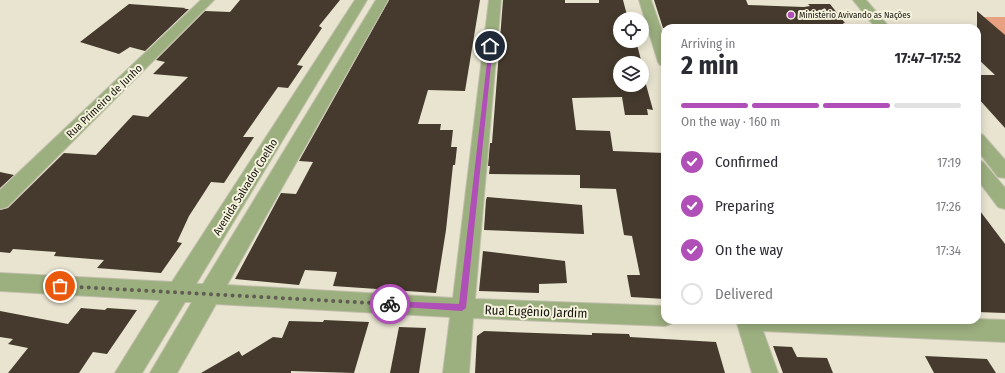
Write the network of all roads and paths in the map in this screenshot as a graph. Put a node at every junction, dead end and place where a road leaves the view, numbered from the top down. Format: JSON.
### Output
{"nodes":[{"id":1,"x":208,"y":0,"type":"edge"},
{"id":2,"x":361,"y":0,"type":"edge"},
{"id":3,"x":382,"y":0,"type":"edge"},
{"id":4,"x":495,"y":0,"type":"edge"},
{"id":5,"x":645,"y":0,"type":"edge"},
{"id":6,"x":854,"y":3,"type":"edge"},
{"id":7,"x":864,"y":24,"type":"edge"},
{"id":8,"x":878,"y":24,"type":"edge"},
{"id":9,"x":661,"y":50,"type":"edge"},
{"id":10,"x":981,"y":144,"type":"edge"},
{"id":11,"x":981,"y":171,"type":"edge"},
{"id":12,"x":1005,"y":172,"type":"edge"},
{"id":13,"x":0,"y":202,"type":"edge"},
{"id":14,"x":1005,"y":202,"type":"edge"},
{"id":15,"x":0,"y":282,"type":"edge"},
{"id":16,"x":179,"y":293,"type":"junction"},
{"id":17,"x":209,"y":295,"type":"junction"},
{"id":18,"x":462,"y":308,"type":"junction"},
{"id":19,"x":661,"y":316,"type":"edge"},
{"id":20,"x":749,"y":324,"type":"edge"},
{"id":21,"x":841,"y":324,"type":"edge"},
{"id":22,"x":1005,"y":331,"type":"edge"},
{"id":23,"x":128,"y":373,"type":"edge"},
{"id":24,"x":163,"y":373,"type":"edge"},
{"id":25,"x":456,"y":373,"type":"edge"},
{"id":26,"x":765,"y":373,"type":"edge"}],
"edges":[{"from":1,"to":13,"type":"street","name":"Rua Primeiro de Junho"},
{"from":2,"to":16,"type":"street","name":"Avenida Salvador Coelho"},
{"from":3,"to":17,"type":"street","name":"Avenida Salvador Coelho"},
{"from":4,"to":18,"type":"street"},
{"from":5,"to":9,"type":"street"},
{"from":6,"to":7,"type":"street"},
{"from":6,"to":8,"type":"street"},
{"from":10,"to":12,"type":"street"},
{"from":11,"to":14,"type":"street"},
{"from":15,"to":16,"type":"street","name":"Rua Eugênio Jardim"},
{"from":16,"to":17,"type":"street","name":"Rua Eugênio Jardim"},
{"from":16,"to":23,"type":"street","name":"Avenida Salvador Coelho"},
{"from":17,"to":18,"type":"street","name":"Rua Eugênio Jardim"},
{"from":17,"to":24,"type":"street","name":"Avenida Salvador Coelho"},
{"from":18,"to":19,"type":"street","name":"Rua Eugênio Jardim"},
{"from":18,"to":25,"type":"street"},
{"from":20,"to":26,"type":"street"},
{"from":21,"to":22,"type":"street"}]}
